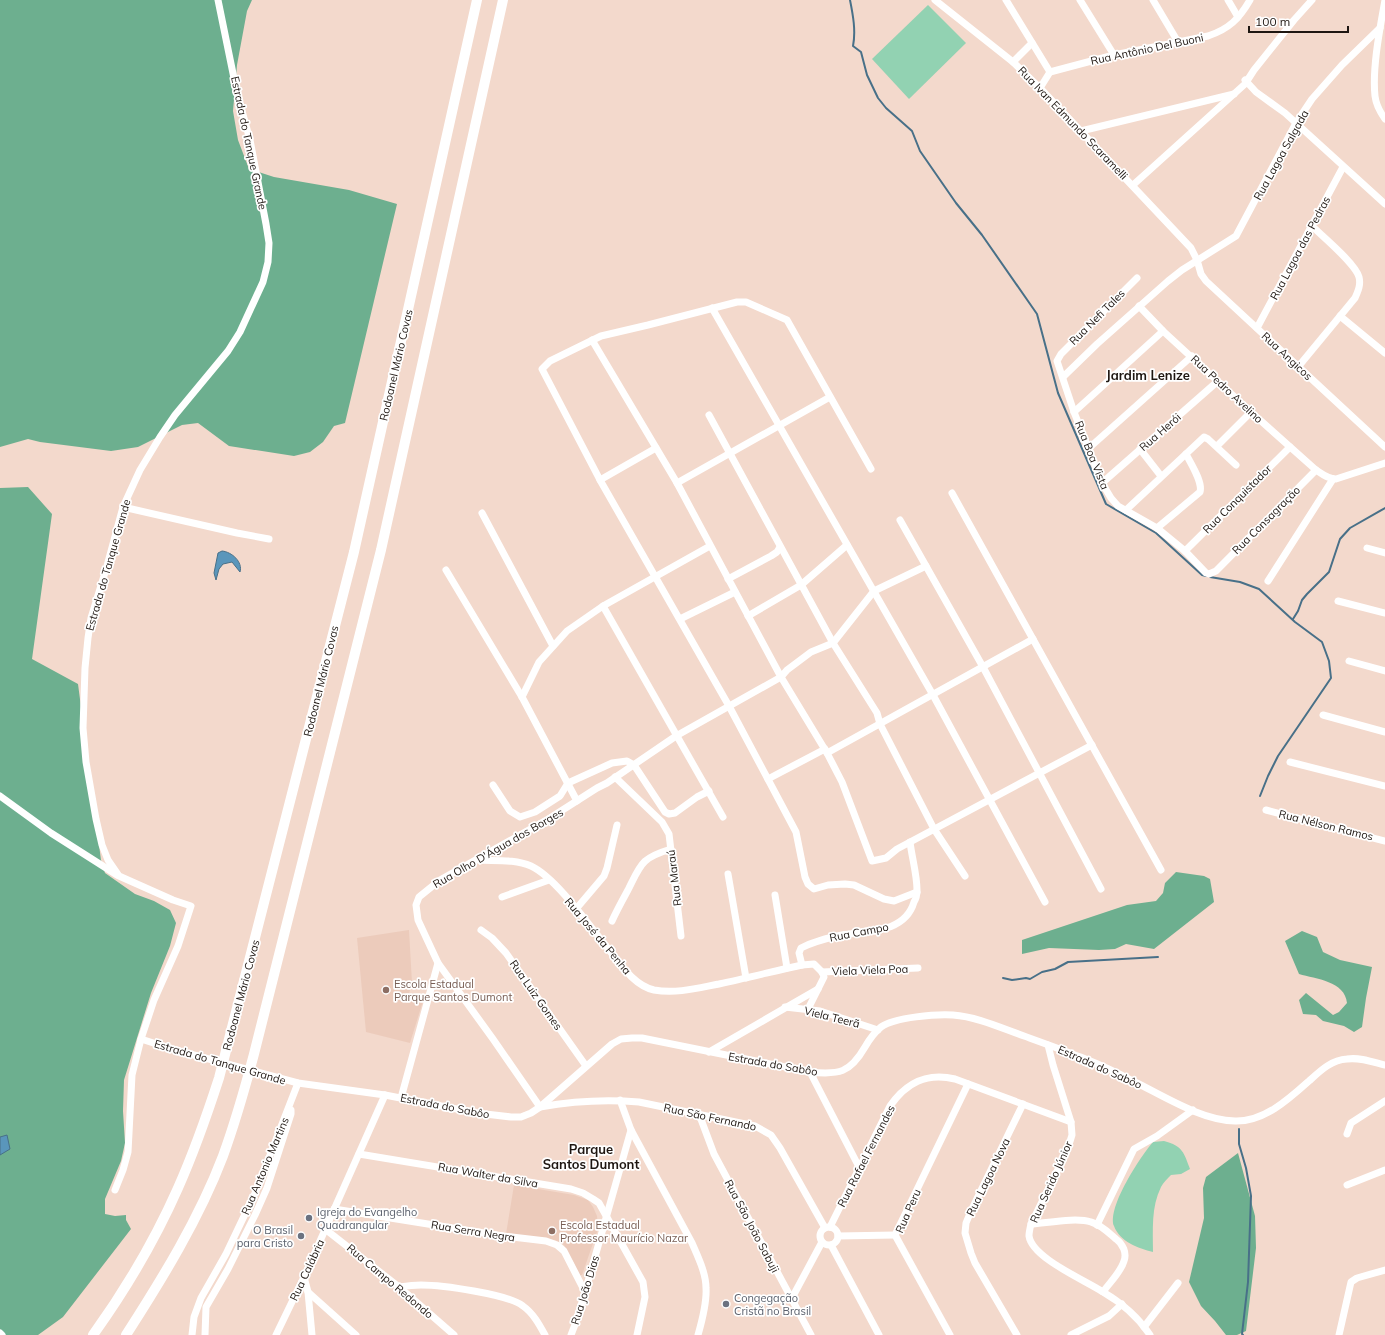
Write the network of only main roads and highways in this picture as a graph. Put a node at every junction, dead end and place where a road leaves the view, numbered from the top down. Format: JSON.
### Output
{"nodes":[{"id":1,"x":476,"y":0,"type":"edge"},
{"id":2,"x":503,"y":0,"type":"edge"},
{"id":3,"x":93,"y":1335,"type":"edge"},
{"id":4,"x":126,"y":1335,"type":"edge"}],
"edges":[{"from":1,"to":3,"type":"highway","name":"Rodoanel Mário Covas"},
{"from":2,"to":4,"type":"highway"}]}
